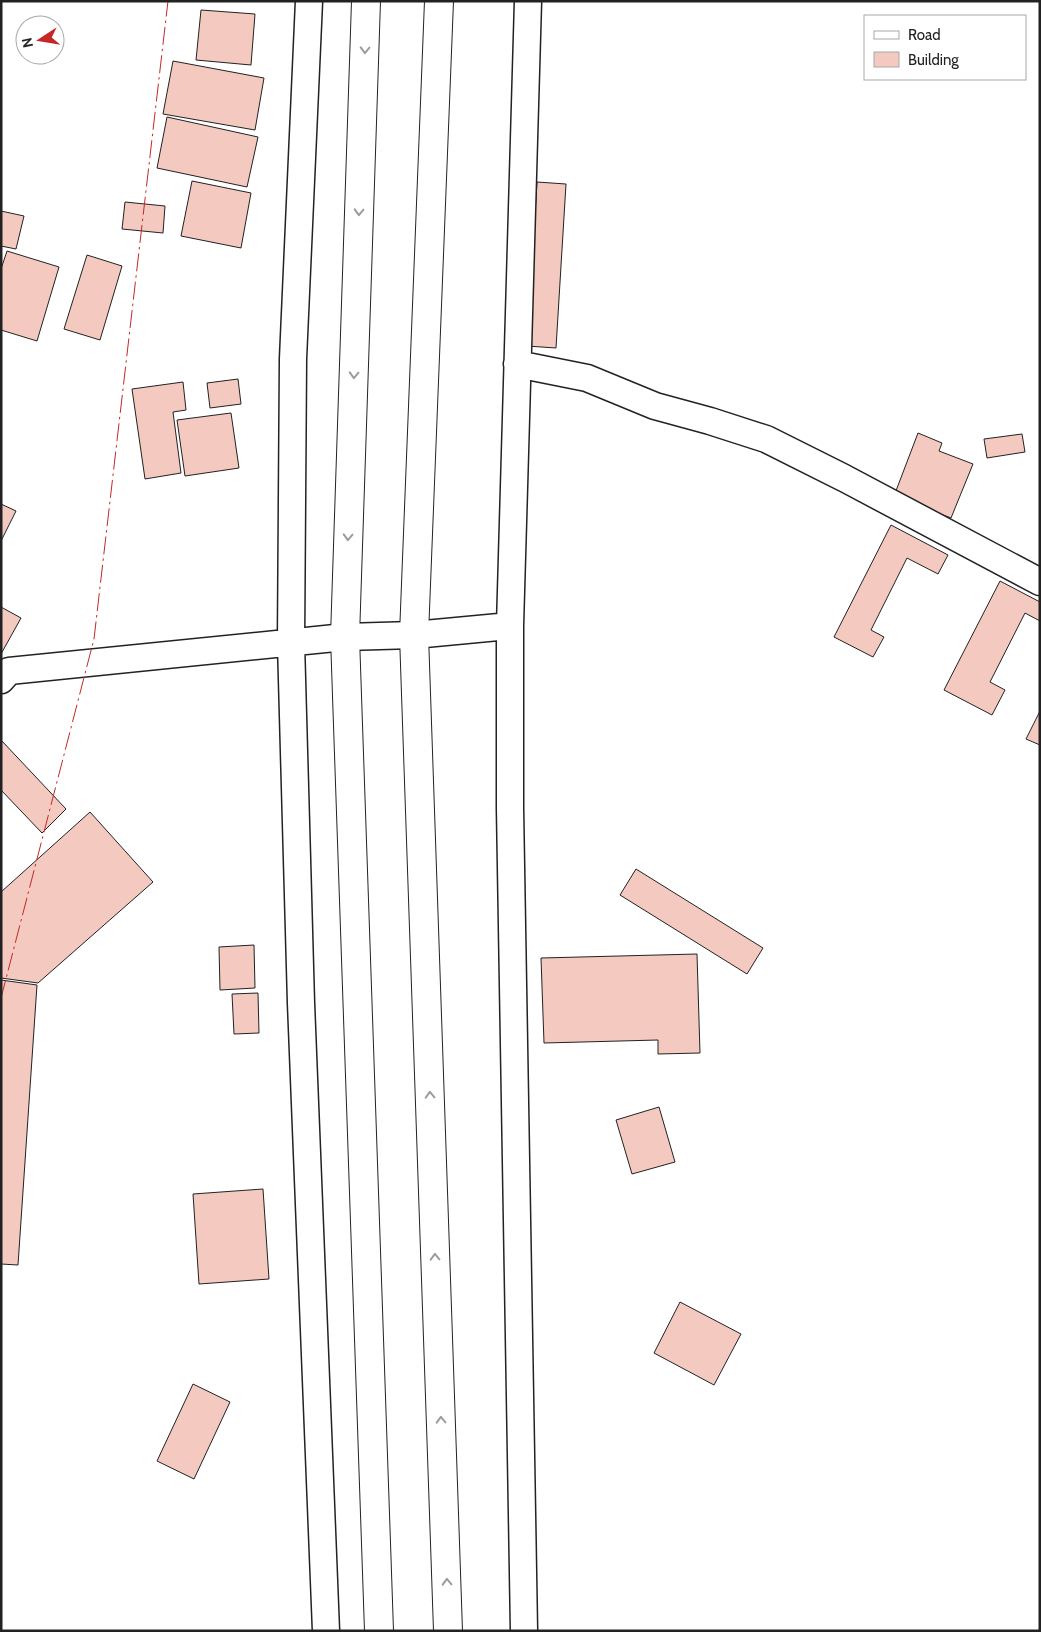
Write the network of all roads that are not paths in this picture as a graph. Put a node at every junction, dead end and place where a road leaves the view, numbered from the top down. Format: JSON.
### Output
{"nodes":[{"id":1,"x":309,"y":1,"type":"edge"},
{"id":2,"x":366,"y":1,"type":"edge"},
{"id":3,"x":438,"y":1,"type":"edge"},
{"id":4,"x":528,"y":1,"type":"edge"},
{"id":5,"x":517,"y":364,"type":"junction"},
{"id":6,"x":1040,"y":582,"type":"edge"},
{"id":7,"x":510,"y":626,"type":"junction"},
{"id":8,"x":414,"y":635,"type":"junction"},
{"id":9,"x":345,"y":637,"type":"junction"},
{"id":10,"x":291,"y":643,"type":"junction"},
{"id":11,"x":4,"y":673,"type":"edge"},
{"id":12,"x":326,"y":1631,"type":"edge"},
{"id":13,"x":380,"y":1631,"type":"edge"},
{"id":14,"x":448,"y":1631,"type":"edge"},
{"id":15,"x":524,"y":1631,"type":"edge"}],
"edges":[{"from":1,"to":10,"type":"street"},
{"from":2,"to":9,"type":"main road","one_way":true},
{"from":3,"to":8,"type":"main road"},
{"from":4,"to":5,"type":"street"},
{"from":5,"to":6,"type":"street"},
{"from":5,"to":7,"type":"street"},
{"from":7,"to":8,"type":"street"},
{"from":7,"to":15,"type":"street"},
{"from":8,"to":9,"type":"street"},
{"from":14,"to":8,"type":"main road","one_way":true},
{"from":9,"to":10,"type":"street"},
{"from":9,"to":13,"type":"main road"},
{"from":10,"to":11,"type":"street"},
{"from":10,"to":12,"type":"street"}]}
